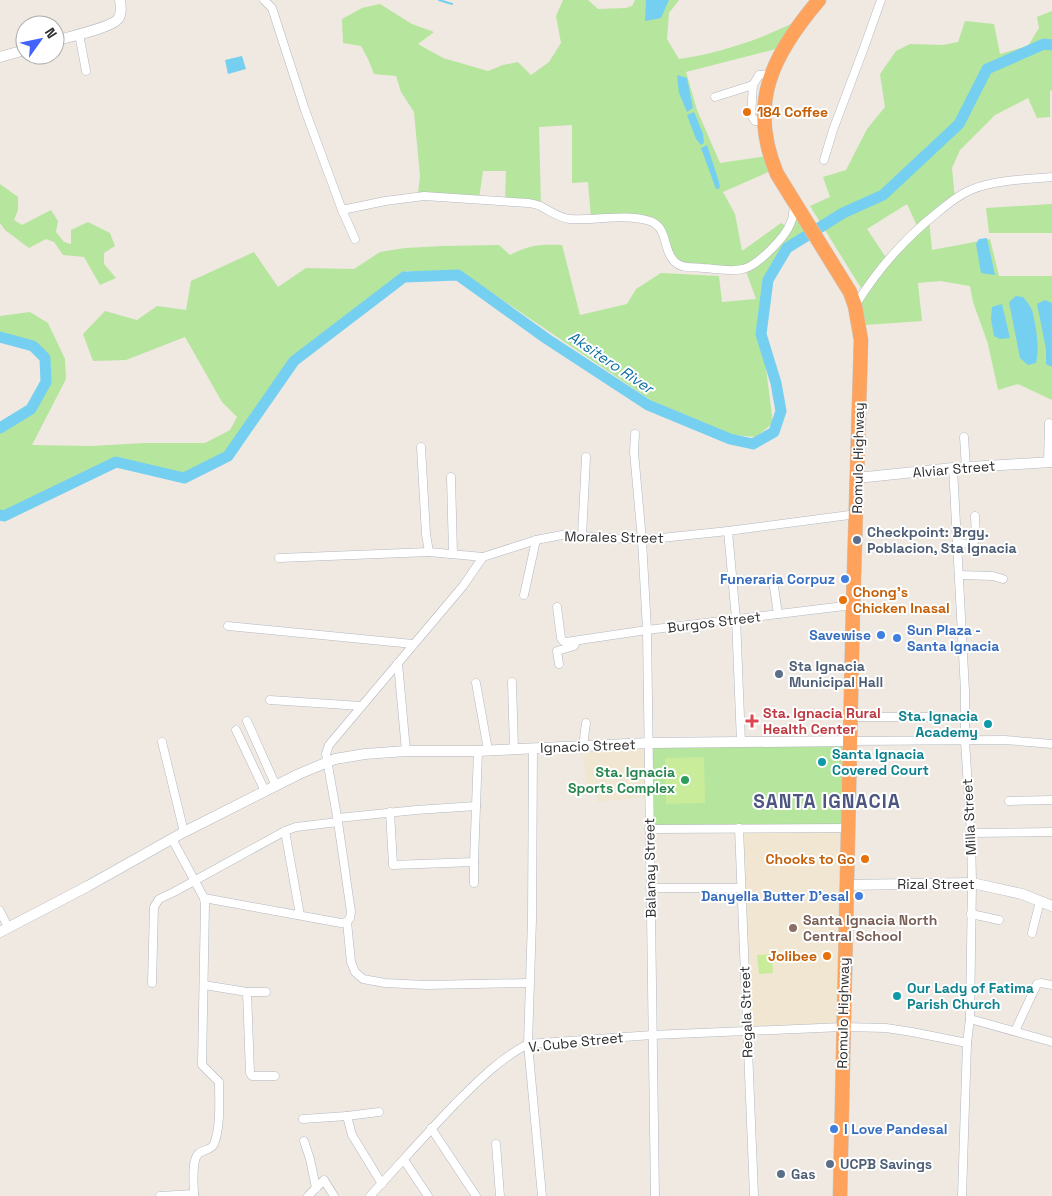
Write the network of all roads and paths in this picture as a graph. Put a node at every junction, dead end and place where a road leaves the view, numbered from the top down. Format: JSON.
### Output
{"nodes":[{"id":1,"x":120,"y":0,"type":"edge"},
{"id":2,"x":264,"y":0,"type":"edge"},
{"id":3,"x":819,"y":0,"type":"edge"},
{"id":4,"x":880,"y":0,"type":"edge"},
{"id":5,"x":79,"y":34,"type":"junction"},
{"id":6,"x":65,"y":38,"type":"edge"},
{"id":7,"x":15,"y":53,"type":"edge"},
{"id":8,"x":0,"y":57,"type":"edge"},
{"id":9,"x":86,"y":71,"type":"dead end"},
{"id":10,"x":771,"y":74,"type":"junction"},
{"id":11,"x":753,"y":85,"type":"junction"},
{"id":12,"x":715,"y":98,"type":"dead end"},
{"id":13,"x":764,"y":122,"type":"junction"},
{"id":14,"x":824,"y":160,"type":"dead end"},
{"id":15,"x":1052,"y":177,"type":"edge"},
{"id":16,"x":796,"y":204,"type":"junction"},
{"id":17,"x":342,"y":210,"type":"junction"},
{"id":18,"x":355,"y":239,"type":"dead end"},
{"id":19,"x":856,"y":306,"type":"junction"},
{"id":20,"x":1049,"y":424,"type":"dead end"},
{"id":21,"x":635,"y":434,"type":"dead end"},
{"id":22,"x":964,"y":437,"type":"dead end"},
{"id":23,"x":421,"y":447,"type":"dead end"},
{"id":24,"x":586,"y":458,"type":"dead end"},
{"id":25,"x":1050,"y":462,"type":"edge"},
{"id":26,"x":953,"y":468,"type":"junction"},
{"id":27,"x":966,"y":468,"type":"junction"},
{"id":28,"x":451,"y":477,"type":"dead end"},
{"id":29,"x":857,"y":478,"type":"junction"},
{"id":30,"x":857,"y":514,"type":"junction"},
{"id":31,"x":975,"y":516,"type":"dead end"},
{"id":32,"x":728,"y":531,"type":"junction"},
{"id":33,"x":582,"y":536,"type":"junction"},
{"id":34,"x":536,"y":540,"type":"junction"},
{"id":35,"x":642,"y":540,"type":"junction"},
{"id":36,"x":957,"y":543,"type":"junction"},
{"id":37,"x":429,"y":552,"type":"junction"},
{"id":38,"x":454,"y":553,"type":"junction"},
{"id":39,"x":483,"y":557,"type":"junction"},
{"id":40,"x":279,"y":558,"type":"dead end"},
{"id":41,"x":959,"y":575,"type":"junction"},
{"id":42,"x":1003,"y":579,"type":"dead end"},
{"id":43,"x":774,"y":587,"type":"dead end"},
{"id":44,"x":524,"y":595,"type":"dead end"},
{"id":45,"x":853,"y":605,"type":"junction"},
{"id":46,"x":557,"y":607,"type":"dead end"},
{"id":47,"x":778,"y":614,"type":"junction"},
{"id":48,"x":736,"y":619,"type":"junction"},
{"id":49,"x":228,"y":626,"type":"dead end"},
{"id":50,"x":647,"y":630,"type":"junction"},
{"id":51,"x":576,"y":641,"type":"junction"},
{"id":52,"x":413,"y":644,"type":"junction"},
{"id":53,"x":398,"y":663,"type":"junction"},
{"id":54,"x":558,"y":664,"type":"dead end"},
{"id":55,"x":512,"y":682,"type":"dead end"},
{"id":56,"x":476,"y":683,"type":"dead end"},
{"id":57,"x":270,"y":700,"type":"dead end"},
{"id":58,"x":361,"y":706,"type":"junction"},
{"id":59,"x":851,"y":717,"type":"junction"},
{"id":60,"x":939,"y":717,"type":"dead end"},
{"id":61,"x":247,"y":722,"type":"dead end"},
{"id":62,"x":586,"y":723,"type":"dead end"},
{"id":63,"x":236,"y":730,"type":"dead end"},
{"id":64,"x":850,"y":740,"type":"junction"},
{"id":65,"x":965,"y":741,"type":"junction"},
{"id":66,"x":162,"y":742,"type":"dead end"},
{"id":67,"x":741,"y":742,"type":"junction"},
{"id":68,"x":648,"y":743,"type":"junction"},
{"id":69,"x":1052,"y":744,"type":"edge"},
{"id":70,"x":583,"y":746,"type":"junction"},
{"id":71,"x":533,"y":748,"type":"junction"},
{"id":72,"x":514,"y":749,"type":"junction"},
{"id":73,"x":483,"y":750,"type":"junction"},
{"id":74,"x":406,"y":751,"type":"junction"},
{"id":75,"x":327,"y":761,"type":"junction"},
{"id":76,"x":276,"y":786,"type":"junction"},
{"id":77,"x":265,"y":791,"type":"junction"},
{"id":78,"x":1052,"y":800,"type":"edge"},
{"id":79,"x":1009,"y":801,"type":"dead end"},
{"id":80,"x":476,"y":806,"type":"junction"},
{"id":81,"x":390,"y":812,"type":"junction"},
{"id":82,"x":338,"y":820,"type":"junction"},
{"id":83,"x":739,"y":828,"type":"junction"},
{"id":84,"x":848,"y":828,"type":"junction"},
{"id":85,"x":649,"y":829,"type":"junction"},
{"id":86,"x":285,"y":831,"type":"junction"},
{"id":87,"x":184,"y":832,"type":"junction"},
{"id":88,"x":1052,"y":832,"type":"edge"},
{"id":89,"x":971,"y":833,"type":"junction"},
{"id":90,"x":172,"y":839,"type":"junction"},
{"id":91,"x":474,"y":862,"type":"junction"},
{"id":92,"x":194,"y":881,"type":"junction"},
{"id":93,"x":972,"y":883,"type":"junction"},
{"id":94,"x":474,"y":884,"type":"dead end"},
{"id":95,"x":847,"y":885,"type":"junction"},
{"id":96,"x":650,"y":888,"type":"junction"},
{"id":97,"x":741,"y":888,"type":"junction"},
{"id":98,"x":204,"y":898,"type":"junction"},
{"id":99,"x":1040,"y":901,"type":"junction"},
{"id":100,"x":1052,"y":906,"type":"edge"},
{"id":101,"x":0,"y":911,"type":"edge"},
{"id":102,"x":971,"y":914,"type":"junction"},
{"id":103,"x":300,"y":915,"type":"junction"},
{"id":104,"x":999,"y":920,"type":"dead end"},
{"id":105,"x":347,"y":922,"type":"junction"},
{"id":106,"x":4,"y":929,"type":"edge"},
{"id":107,"x":1032,"y":933,"type":"dead end"},
{"id":108,"x":529,"y":983,"type":"junction"},
{"id":109,"x":152,"y":984,"type":"dead end"},
{"id":110,"x":204,"y":985,"type":"junction"},
{"id":111,"x":1052,"y":985,"type":"edge"},
{"id":112,"x":247,"y":992,"type":"junction"},
{"id":113,"x":266,"y":992,"type":"dead end"},
{"id":114,"x":970,"y":1019,"type":"junction"},
{"id":115,"x":843,"y":1027,"type":"junction"},
{"id":116,"x":746,"y":1031,"type":"junction"},
{"id":117,"x":1015,"y":1031,"type":"junction"},
{"id":118,"x":652,"y":1035,"type":"junction"},
{"id":119,"x":1052,"y":1042,"type":"edge"},
{"id":120,"x":966,"y":1043,"type":"junction"},
{"id":121,"x":528,"y":1044,"type":"junction"},
{"id":122,"x":275,"y":1076,"type":"dead end"},
{"id":123,"x":379,"y":1112,"type":"dead end"},
{"id":124,"x":347,"y":1116,"type":"junction"},
{"id":125,"x":303,"y":1119,"type":"dead end"},
{"id":126,"x":431,"y":1128,"type":"junction"},
{"id":127,"x":304,"y":1141,"type":"dead end"},
{"id":128,"x":496,"y":1144,"type":"dead end"},
{"id":129,"x":404,"y":1160,"type":"junction"},
{"id":130,"x":316,"y":1188,"type":"junction"},
{"id":131,"x":380,"y":1190,"type":"edge"},
{"id":132,"x":194,"y":1195,"type":"edge"},
{"id":133,"x":306,"y":1195,"type":"edge"},
{"id":134,"x":160,"y":1196,"type":"edge"},
{"id":135,"x":334,"y":1196,"type":"edge"},
{"id":136,"x":370,"y":1196,"type":"edge"},
{"id":137,"x":428,"y":1196,"type":"edge"},
{"id":138,"x":476,"y":1196,"type":"edge"},
{"id":139,"x":500,"y":1196,"type":"edge"},
{"id":140,"x":542,"y":1196,"type":"edge"},
{"id":141,"x":655,"y":1196,"type":"edge"},
{"id":142,"x":754,"y":1196,"type":"edge"},
{"id":143,"x":840,"y":1196,"type":"edge"},
{"id":144,"x":962,"y":1196,"type":"edge"}],
"edges":[{"from":1,"to":5,"type":"street"},
{"from":2,"to":17,"type":"street"},
{"from":3,"to":10,"type":"highway","name":"Romulo Highway"},
{"from":4,"to":14,"type":"street"},
{"from":5,"to":6,"type":"street"},
{"from":5,"to":9,"type":"street"},
{"from":7,"to":8,"type":"street"},
{"from":10,"to":11,"type":"street"},
{"from":10,"to":13,"type":"highway","name":"Romulo Highway"},
{"from":11,"to":12,"type":"street"},
{"from":11,"to":13,"type":"street"},
{"from":13,"to":16,"type":"highway","name":"Romulo Highway"},
{"from":15,"to":19,"type":"street"},
{"from":16,"to":17,"type":"street"},
{"from":16,"to":19,"type":"highway","name":"Romulo Highway"},
{"from":17,"to":18,"type":"street"},
{"from":19,"to":29,"type":"highway","name":"Romulo Highway"},
{"from":20,"to":25,"type":"street"},
{"from":21,"to":35,"type":"street","name":"Balanay Street"},
{"from":22,"to":27,"type":"street"},
{"from":23,"to":37,"type":"street"},
{"from":24,"to":33,"type":"street"},
{"from":25,"to":27,"type":"street","name":"Alviar Street"},
{"from":26,"to":27,"type":"street","name":"Alviar Street"},
{"from":26,"to":29,"type":"street","name":"Alviar Street"},
{"from":26,"to":36,"type":"street","name":"Milla Street"},
{"from":28,"to":38,"type":"street"},
{"from":29,"to":30,"type":"highway","name":"Romulo Highway"},
{"from":30,"to":32,"type":"street","name":"Morales Street"},
{"from":30,"to":45,"type":"highway","name":"Romulo Highway"},
{"from":31,"to":36,"type":"street"},
{"from":32,"to":35,"type":"street","name":"Morales Street"},
{"from":32,"to":48,"type":"street"},
{"from":33,"to":34,"type":"street","name":"Morales Street"},
{"from":33,"to":35,"type":"street","name":"Morales Street"},
{"from":34,"to":39,"type":"street","name":"Morales Street"},
{"from":34,"to":44,"type":"street"},
{"from":35,"to":50,"type":"street","name":"Balanay Street"},
{"from":36,"to":41,"type":"street","name":"Milla Street"},
{"from":37,"to":38,"type":"street"},
{"from":37,"to":40,"type":"street"},
{"from":38,"to":39,"type":"street"},
{"from":39,"to":52,"type":"street"},
{"from":41,"to":42,"type":"street"},
{"from":41,"to":65,"type":"street","name":"Milla Street"},
{"from":43,"to":47,"type":"street"},
{"from":45,"to":47,"type":"street","name":"Burgos Street"},
{"from":45,"to":59,"type":"highway","name":"Romulo Highway"},
{"from":46,"to":51,"type":"street"},
{"from":47,"to":48,"type":"street","name":"Burgos Street"},
{"from":48,"to":50,"type":"street","name":"Burgos Street"},
{"from":48,"to":67,"type":"street"},
{"from":49,"to":52,"type":"street"},
{"from":50,"to":51,"type":"street","name":"Burgos Street"},
{"from":50,"to":68,"type":"street","name":"Balanay Street"},
{"from":51,"to":54,"type":"street"},
{"from":52,"to":53,"type":"street"},
{"from":53,"to":58,"type":"street"},
{"from":53,"to":74,"type":"street"},
{"from":55,"to":72,"type":"street"},
{"from":56,"to":73,"type":"street"},
{"from":57,"to":58,"type":"street"},
{"from":58,"to":75,"type":"street"},
{"from":59,"to":60,"type":"street"},
{"from":59,"to":64,"type":"highway","name":"Romulo Highway"},
{"from":61,"to":76,"type":"street"},
{"from":62,"to":70,"type":"street"},
{"from":63,"to":77,"type":"street"},
{"from":64,"to":65,"type":"street"},
{"from":64,"to":67,"type":"street","name":"Ignacio Street"},
{"from":64,"to":84,"type":"highway","name":"Romulo Highway"},
{"from":65,"to":69,"type":"street"},
{"from":65,"to":89,"type":"street","name":"Milla Street"},
{"from":66,"to":87,"type":"street"},
{"from":67,"to":68,"type":"street","name":"Ignacio Street"},
{"from":68,"to":70,"type":"street","name":"Ignacio Street"},
{"from":68,"to":85,"type":"street","name":"Balanay Street"},
{"from":70,"to":71,"type":"street","name":"Ignacio Street"},
{"from":71,"to":72,"type":"street","name":"Ignacio Street"},
{"from":71,"to":108,"type":"street"},
{"from":72,"to":73,"type":"street","name":"Ignacio Street"},
{"from":73,"to":74,"type":"street","name":"Ignacio Street"},
{"from":73,"to":80,"type":"street"},
{"from":74,"to":75,"type":"street","name":"Ignacio Street"},
{"from":75,"to":76,"type":"street","name":"Ignacio Street"},
{"from":75,"to":82,"type":"street"},
{"from":76,"to":77,"type":"street","name":"Ignacio Street"},
{"from":77,"to":87,"type":"street","name":"Ignacio Street"},
{"from":78,"to":79,"type":"street"},
{"from":80,"to":81,"type":"street"},
{"from":80,"to":91,"type":"street"},
{"from":81,"to":82,"type":"street"},
{"from":81,"to":91,"type":"street"},
{"from":82,"to":86,"type":"street"},
{"from":82,"to":105,"type":"street"},
{"from":83,"to":84,"type":"street"},
{"from":83,"to":85,"type":"street"},
{"from":83,"to":97,"type":"street","name":"Regala Street"},
{"from":84,"to":95,"type":"highway","name":"Romulo Highway"},
{"from":85,"to":96,"type":"street","name":"Balanay Street"},
{"from":86,"to":92,"type":"street"},
{"from":86,"to":103,"type":"street"},
{"from":87,"to":90,"type":"street","name":"Ignacio Street"},
{"from":88,"to":89,"type":"street"},
{"from":89,"to":93,"type":"street","name":"Milla Street"},
{"from":90,"to":92,"type":"street"},
{"from":90,"to":106,"type":"street","name":"Ignacio Street"},
{"from":91,"to":94,"type":"street"},
{"from":92,"to":98,"type":"street"},
{"from":92,"to":109,"type":"street"},
{"from":93,"to":95,"type":"street","name":"Rizal Street"},
{"from":93,"to":99,"type":"street","name":"Rizal Street"},
{"from":93,"to":102,"type":"street","name":"Milla Street"},
{"from":95,"to":115,"type":"highway","name":"Romulo Highway"},
{"from":96,"to":97,"type":"street"},
{"from":96,"to":118,"type":"street","name":"Balanay Street"},
{"from":97,"to":116,"type":"street","name":"Regala Street"},
{"from":98,"to":103,"type":"street"},
{"from":98,"to":110,"type":"street"},
{"from":99,"to":100,"type":"street","name":"Rizal Street"},
{"from":99,"to":107,"type":"street"},
{"from":101,"to":106,"type":"street"},
{"from":102,"to":104,"type":"street"},
{"from":102,"to":114,"type":"street","name":"Milla Street"},
{"from":103,"to":105,"type":"street"},
{"from":105,"to":108,"type":"street"},
{"from":108,"to":121,"type":"street"},
{"from":110,"to":112,"type":"street"},
{"from":110,"to":132,"type":"street"},
{"from":111,"to":117,"type":"street"},
{"from":112,"to":113,"type":"street"},
{"from":112,"to":122,"type":"street"},
{"from":114,"to":117,"type":"street"},
{"from":114,"to":120,"type":"street","name":"Milla Street"},
{"from":115,"to":116,"type":"street","name":"V. Cube Street"},
{"from":115,"to":120,"type":"street","name":"V. Cube Street"},
{"from":115,"to":143,"type":"highway","name":"Romulo Highway"},
{"from":116,"to":118,"type":"street","name":"V. Cube Street"},
{"from":116,"to":142,"type":"street","name":"Regala Street"},
{"from":117,"to":119,"type":"street"},
{"from":118,"to":121,"type":"street","name":"V. Cube Street"},
{"from":118,"to":141,"type":"street","name":"Balanay Street"},
{"from":120,"to":144,"type":"street","name":"Milla Street"},
{"from":121,"to":126,"type":"street","name":"V. Cube Street"},
{"from":121,"to":140,"type":"street"},
{"from":123,"to":124,"type":"street"},
{"from":124,"to":125,"type":"street"},
{"from":124,"to":131,"type":"street"},
{"from":126,"to":129,"type":"street","name":"V. Cube Street"},
{"from":126,"to":138,"type":"street"},
{"from":127,"to":130,"type":"street"},
{"from":128,"to":139,"type":"street"},
{"from":129,"to":131,"type":"street","name":"V. Cube Street"},
{"from":129,"to":137,"type":"street"},
{"from":130,"to":133,"type":"street"},
{"from":130,"to":135,"type":"street"},
{"from":131,"to":136,"type":"street","name":"V. Cube Street"},
{"from":132,"to":134,"type":"street"}]}
